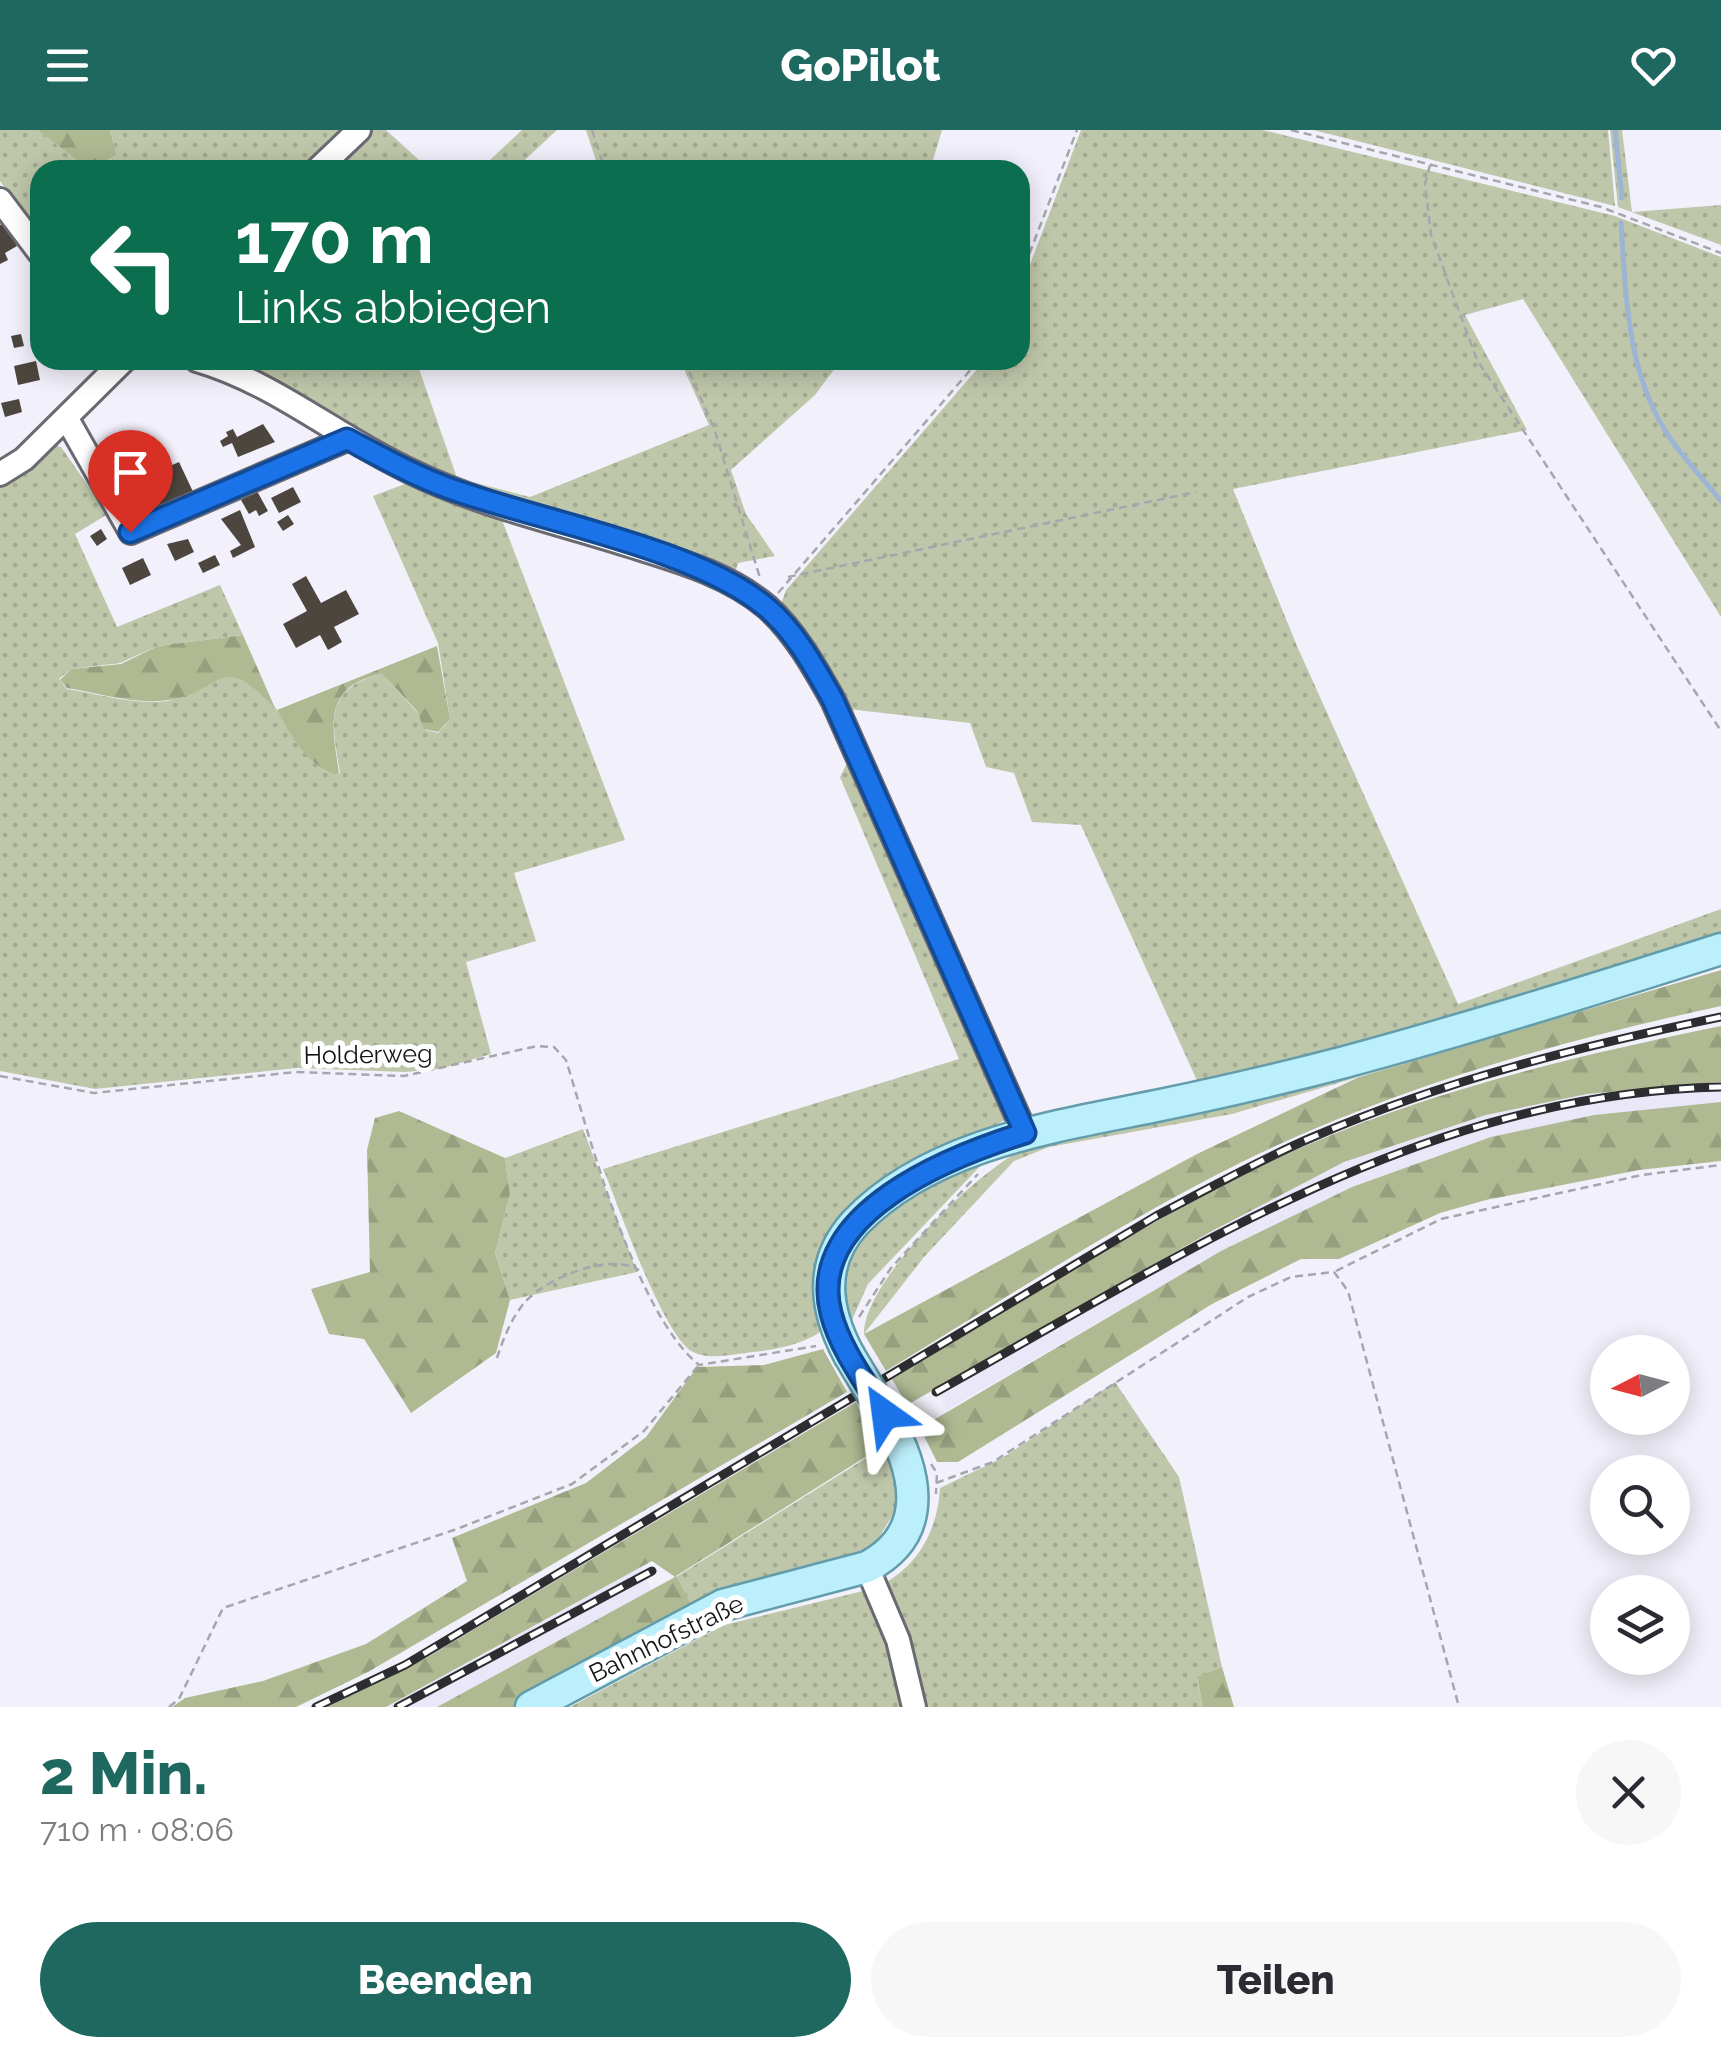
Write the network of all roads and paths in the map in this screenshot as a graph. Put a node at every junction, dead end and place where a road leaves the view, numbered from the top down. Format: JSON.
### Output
{"nodes":[{"id":1,"x":359,"y":130,"type":"edge"},
{"id":2,"x":592,"y":130,"type":"edge"},
{"id":3,"x":1077,"y":130,"type":"edge"},
{"id":4,"x":1291,"y":130,"type":"edge"},
{"id":5,"x":328,"y":160,"type":"edge"},
{"id":6,"x":602,"y":160,"type":"edge"},
{"id":7,"x":1430,"y":164,"type":"junction"},
{"id":8,"x":0,"y":200,"type":"edge"},
{"id":9,"x":30,"y":240,"type":"edge"},
{"id":10,"x":1030,"y":252,"type":"edge"},
{"id":11,"x":1721,"y":254,"type":"edge"},
{"id":12,"x":114,"y":370,"type":"edge"},
{"id":13,"x":225,"y":370,"type":"edge"},
{"id":14,"x":688,"y":370,"type":"edge"},
{"id":15,"x":971,"y":370,"type":"edge"},
{"id":16,"x":67,"y":418,"type":"junction"},
{"id":17,"x":347,"y":439,"type":"junction"},
{"id":18,"x":0,"y":474,"type":"edge"},
{"id":19,"x":1196,"y":492,"type":"dead end"},
{"id":20,"x":788,"y":577,"type":"junction"},
{"id":21,"x":768,"y":608,"type":"junction"},
{"id":22,"x":1721,"y":732,"type":"edge"},
{"id":23,"x":1721,"y":949,"type":"edge"},
{"id":24,"x":0,"y":1076,"type":"edge"},
{"id":25,"x":1025,"y":1133,"type":"junction"},
{"id":26,"x":1720,"y":1165,"type":"edge"},
{"id":27,"x":985,"y":1167,"type":"dead end"},
{"id":28,"x":640,"y":1271,"type":"junction"},
{"id":29,"x":1334,"y":1272,"type":"junction"},
{"id":30,"x":849,"y":1339,"type":"junction"},
{"id":31,"x":497,"y":1358,"type":"dead end"},
{"id":32,"x":699,"y":1365,"type":"junction"},
{"id":33,"x":931,"y":1484,"type":"junction"},
{"id":34,"x":868,"y":1567,"type":"junction"},
{"id":35,"x":169,"y":1707,"type":"edge"},
{"id":36,"x":531,"y":1707,"type":"edge"},
{"id":37,"x":914,"y":1707,"type":"edge"},
{"id":38,"x":1459,"y":1707,"type":"edge"}],
"edges":[{"from":1,"to":5,"type":"street"},
{"from":2,"to":6,"type":"path"},
{"from":3,"to":10,"type":"path"},
{"from":4,"to":7,"type":"path"},
{"from":7,"to":11,"type":"path"},
{"from":7,"to":22,"type":"path"},
{"from":8,"to":9,"type":"street"},
{"from":12,"to":16,"type":"street"},
{"from":13,"to":17,"type":"street"},
{"from":14,"to":21,"type":"path"},
{"from":15,"to":20,"type":"path"},
{"from":16,"to":17,"type":"street"},
{"from":16,"to":18,"type":"street"},
{"from":17,"to":21,"type":"street"},
{"from":19,"to":20,"type":"path"},
{"from":20,"to":21,"type":"path"},
{"from":21,"to":25,"type":"street"},
{"from":23,"to":25,"type":"main road"},
{"from":24,"to":28,"type":"path","name":"Holderweg"},
{"from":25,"to":30,"type":"main road"},
{"from":26,"to":29,"type":"path"},
{"from":27,"to":30,"type":"path"},
{"from":28,"to":31,"type":"path"},
{"from":28,"to":32,"type":"path"},
{"from":29,"to":33,"type":"path"},
{"from":29,"to":38,"type":"path"},
{"from":30,"to":32,"type":"path"},
{"from":30,"to":33,"type":"main road","bridge":true},
{"from":32,"to":35,"type":"path"},
{"from":33,"to":34,"type":"main road"},
{"from":34,"to":36,"type":"main road","name":"Bahnhofstraße"},
{"from":34,"to":37,"type":"street"}]}
